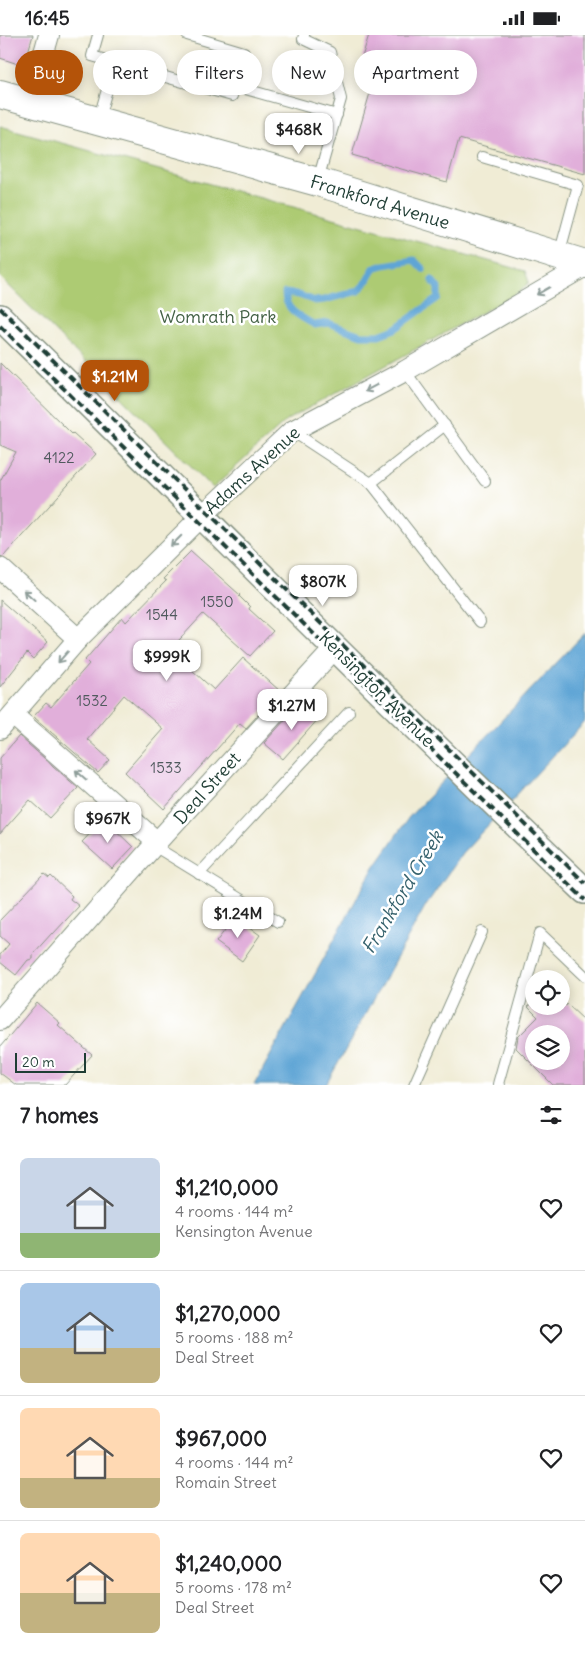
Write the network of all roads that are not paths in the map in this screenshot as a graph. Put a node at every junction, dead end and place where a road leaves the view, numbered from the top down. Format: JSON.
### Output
{"nodes":[{"id":1,"x":49,"y":35,"type":"edge"},
{"id":2,"x":98,"y":35,"type":"edge"},
{"id":3,"x":187,"y":35,"type":"edge"},
{"id":4,"x":304,"y":35,"type":"edge"},
{"id":5,"x":94,"y":50,"type":"edge"},
{"id":6,"x":237,"y":50,"type":"edge"},
{"id":7,"x":0,"y":94,"type":"edge"},
{"id":8,"x":262,"y":94,"type":"edge"},
{"id":9,"x":105,"y":95,"type":"edge"},
{"id":10,"x":30,"y":102,"type":"junction"},
{"id":11,"x":337,"y":115,"type":"junction"},
{"id":12,"x":98,"y":122,"type":"junction"},
{"id":13,"x":482,"y":157,"type":"dead end"},
{"id":14,"x":318,"y":183,"type":"junction"},
{"id":15,"x":559,"y":256,"type":"junction"},
{"id":16,"x":585,"y":265,"type":"edge"},
{"id":17,"x":0,"y":317,"type":"edge"},
{"id":18,"x":405,"y":371,"type":"junction"},
{"id":19,"x":444,"y":425,"type":"junction"},
{"id":20,"x":292,"y":431,"type":"junction"},
{"id":21,"x":485,"y":481,"type":"dead end"},
{"id":22,"x":371,"y":483,"type":"junction"},
{"id":23,"x":203,"y":515,"type":"junction"},
{"id":24,"x":0,"y":568,"type":"edge"},
{"id":25,"x":480,"y":622,"type":"dead end"},
{"id":26,"x":78,"y":639,"type":"junction"},
{"id":27,"x":336,"y":647,"type":"junction"},
{"id":28,"x":350,"y":712,"type":"dead end"},
{"id":29,"x":7,"y":722,"type":"edge"},
{"id":30,"x":156,"y":844,"type":"junction"},
{"id":31,"x":199,"y":874,"type":"junction"},
{"id":32,"x":585,"y":891,"type":"edge"},
{"id":33,"x":278,"y":922,"type":"dead end"},
{"id":34,"x":482,"y":932,"type":"dead end"},
{"id":35,"x":585,"y":976,"type":"edge"},
{"id":36,"x":0,"y":1020,"type":"edge"},
{"id":37,"x":414,"y":1085,"type":"edge"},
{"id":38,"x":499,"y":1085,"type":"edge"}],
"edges":[{"from":1,"to":10,"type":"street"},
{"from":2,"to":5,"type":"lane"},
{"from":3,"to":6,"type":"lane"},
{"from":4,"to":11,"type":"lane"},
{"from":7,"to":10,"type":"main road","name":"Frankford Avenue"},
{"from":8,"to":11,"type":"lane"},
{"from":9,"to":12,"type":"lane"},
{"from":10,"to":12,"type":"main road","name":"Frankford Avenue"},
{"from":11,"to":14,"type":"lane"},
{"from":12,"to":14,"type":"main road","name":"Frankford Avenue"},
{"from":13,"to":15,"type":"lane"},
{"from":14,"to":15,"type":"main road","name":"Frankford Avenue"},
{"from":15,"to":16,"type":"main road","name":"Frankford Avenue"},
{"from":16,"to":18,"type":"street","name":"Adams Avenue","one_way":true},
{"from":17,"to":23,"type":"street","name":"Kensington Avenue"},
{"from":18,"to":19,"type":"lane"},
{"from":18,"to":20,"type":"street","name":"Adams Avenue","one_way":true},
{"from":19,"to":21,"type":"lane"},
{"from":19,"to":22,"type":"lane"},
{"from":20,"to":22,"type":"lane"},
{"from":20,"to":23,"type":"street","name":"Adams Avenue"},
{"from":22,"to":25,"type":"lane"},
{"from":23,"to":26,"type":"street","name":"Adams Avenue","one_way":true},
{"from":23,"to":27,"type":"street","name":"Kensington Avenue"},
{"from":26,"to":24,"type":"street","one_way":true},
{"from":26,"to":29,"type":"street","name":"Adams Avenue","one_way":true},
{"from":27,"to":30,"type":"street","name":"Deal Street"},
{"from":27,"to":32,"type":"street","name":"Kensington Avenue"},
{"from":28,"to":31,"type":"lane"},
{"from":30,"to":29,"type":"street","one_way":true},
{"from":30,"to":31,"type":"lane"},
{"from":30,"to":36,"type":"street","name":"Deal Street"},
{"from":31,"to":33,"type":"lane"},
{"from":34,"to":37,"type":"lane"},
{"from":35,"to":38,"type":"lane"}]}
